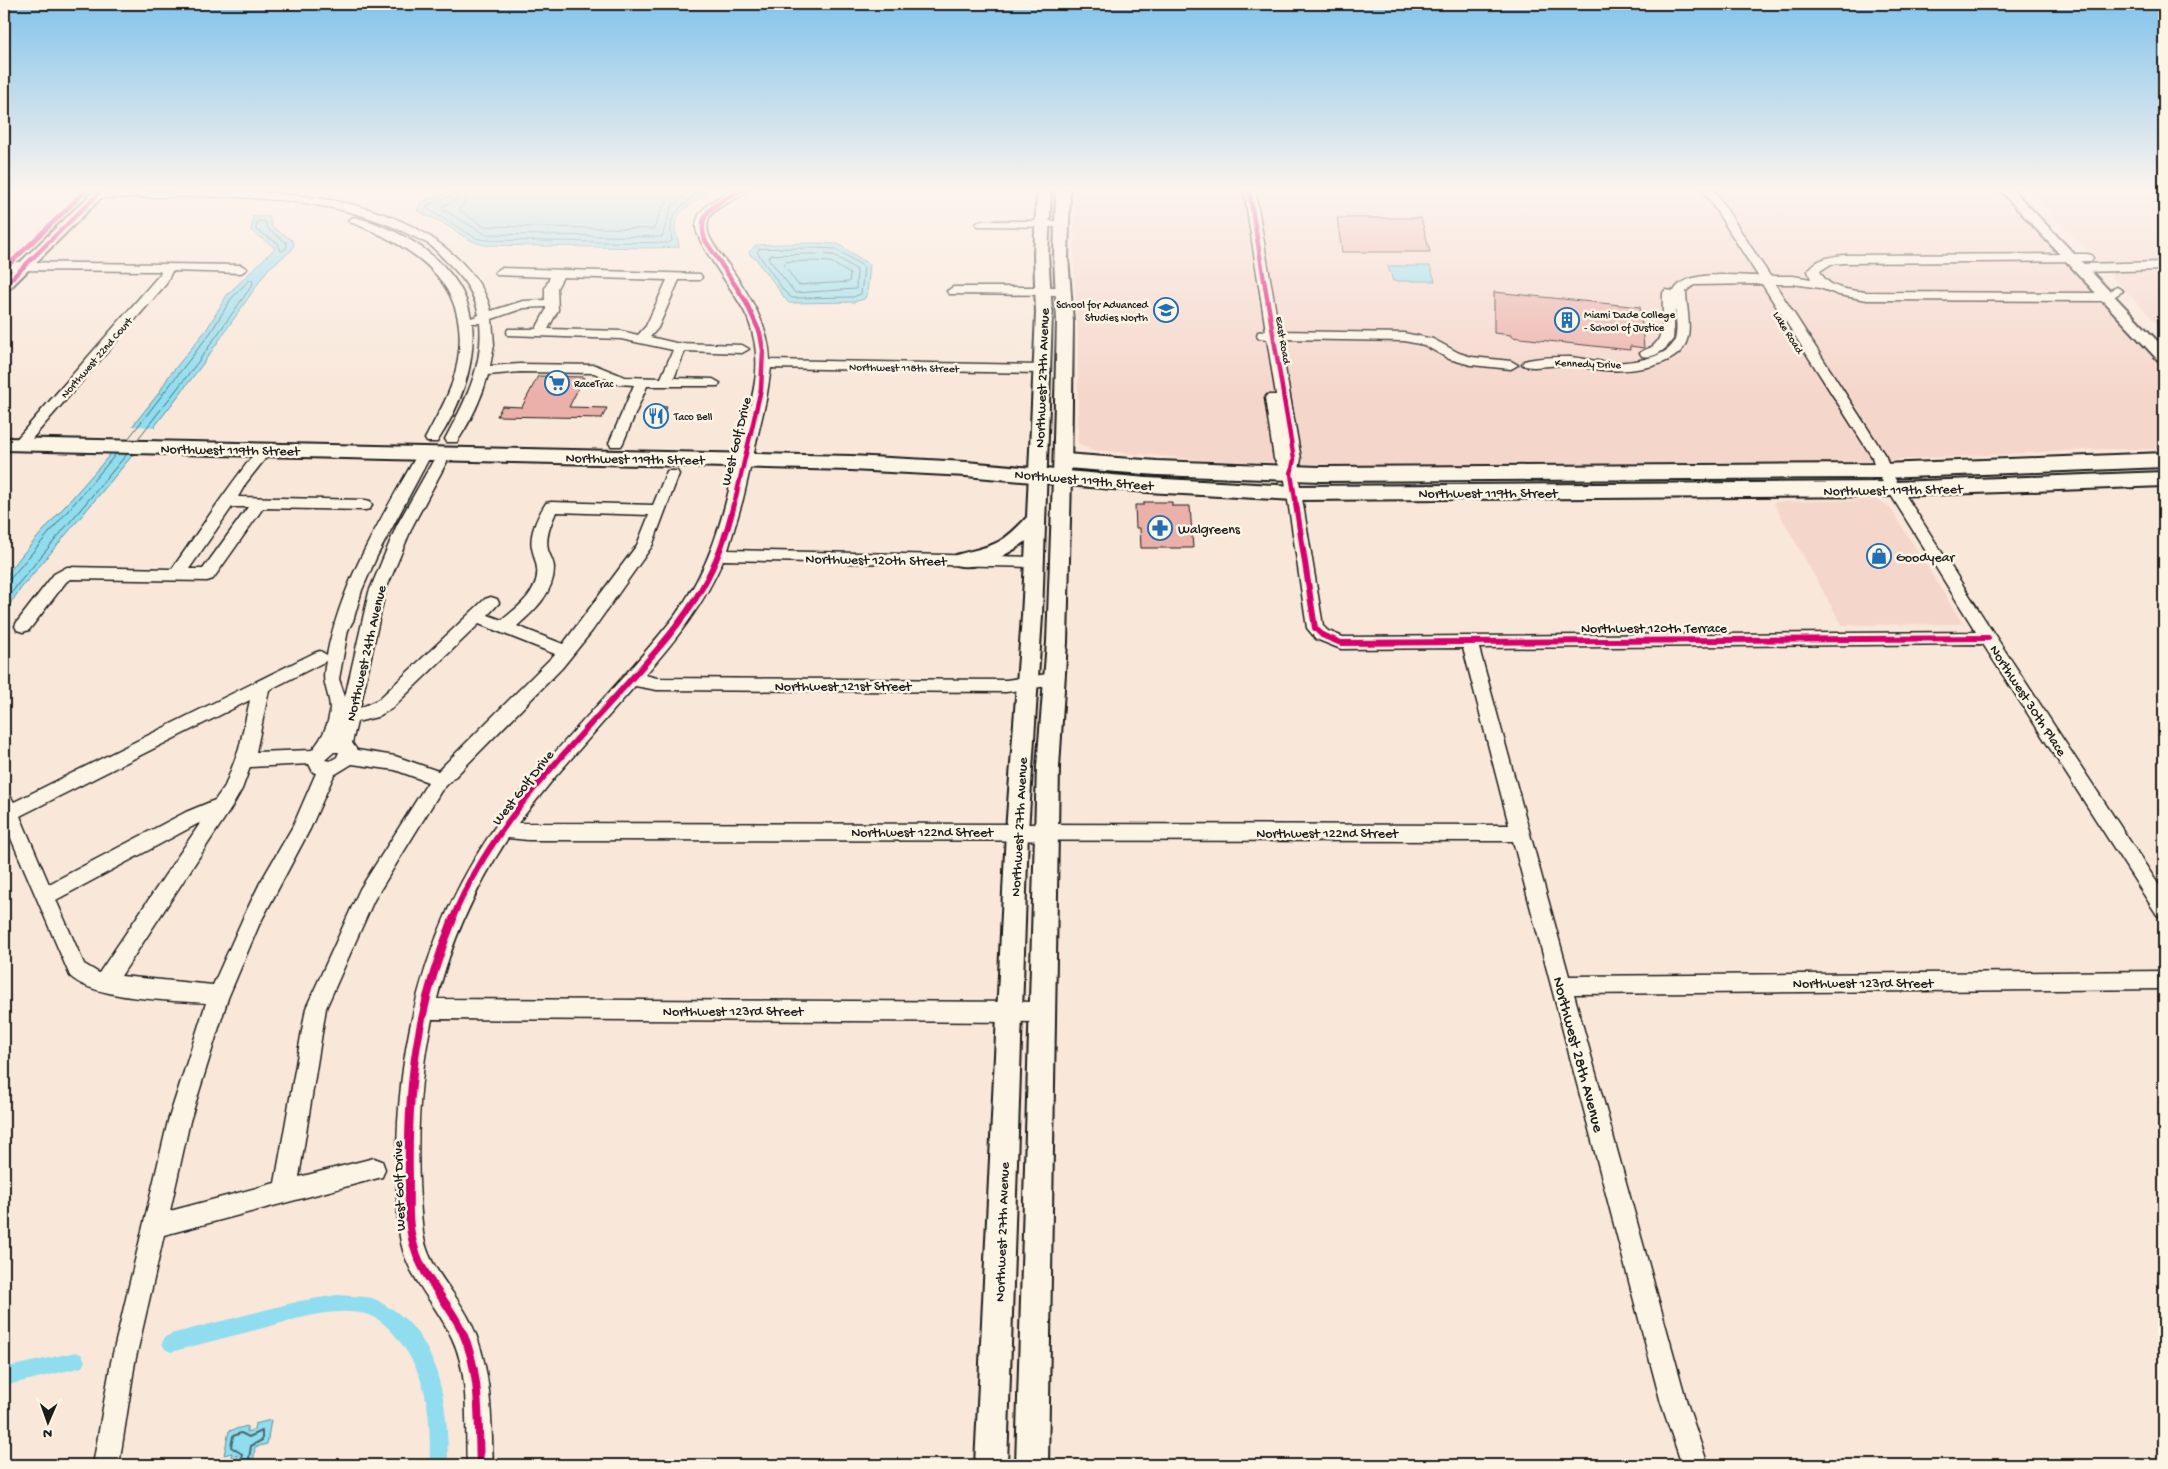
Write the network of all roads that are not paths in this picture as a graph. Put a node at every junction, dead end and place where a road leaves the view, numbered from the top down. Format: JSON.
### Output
{"nodes":[{"id":1,"x":16,"y":259,"type":"edge"},
{"id":2,"x":30,"y":259,"type":"edge"},
{"id":3,"x":429,"y":259,"type":"edge"},
{"id":4,"x":454,"y":259,"type":"edge"},
{"id":5,"x":717,"y":259,"type":"edge"},
{"id":6,"x":1043,"y":259,"type":"edge"},
{"id":7,"x":1063,"y":259,"type":"edge"},
{"id":8,"x":1253,"y":259,"type":"edge"},
{"id":9,"x":1258,"y":259,"type":"edge"},
{"id":10,"x":1747,"y":259,"type":"edge"},
{"id":11,"x":1749,"y":259,"type":"edge"},
{"id":12,"x":2079,"y":259,"type":"edge"},
{"id":13,"x":2080,"y":259,"type":"edge"},
{"id":14,"x":2084,"y":263,"type":"junction"},
{"id":15,"x":23,"y":266,"type":"junction"},
{"id":16,"x":2164,"y":266,"type":"edge"},
{"id":17,"x":165,"y":267,"type":"junction"},
{"id":18,"x":5,"y":268,"type":"edge"},
{"id":19,"x":240,"y":269,"type":"dead end"},
{"id":20,"x":1814,"y":269,"type":"junction"},
{"id":21,"x":501,"y":272,"type":"dead end"},
{"id":22,"x":558,"y":274,"type":"junction"},
{"id":23,"x":676,"y":276,"type":"junction"},
{"id":24,"x":696,"y":277,"type":"dead end"},
{"id":25,"x":1760,"y":277,"type":"junction"},
{"id":26,"x":1825,"y":285,"type":"junction"},
{"id":27,"x":4,"y":286,"type":"edge"},
{"id":28,"x":953,"y":291,"type":"dead end"},
{"id":29,"x":1043,"y":291,"type":"junction"},
{"id":30,"x":1063,"y":291,"type":"junction"},
{"id":31,"x":2112,"y":294,"type":"junction"},
{"id":32,"x":552,"y":305,"type":"junction"},
{"id":33,"x":486,"y":318,"type":"junction"},
{"id":34,"x":466,"y":323,"type":"junction"},
{"id":35,"x":513,"y":332,"type":"dead end"},
{"id":36,"x":1267,"y":332,"type":"junction"},
{"id":37,"x":540,"y":333,"type":"junction"},
{"id":38,"x":641,"y":339,"type":"junction"},
{"id":39,"x":2164,"y":339,"type":"edge"},
{"id":40,"x":680,"y":348,"type":"junction"},
{"id":41,"x":742,"y":349,"type":"dead end"},
{"id":42,"x":2164,"y":357,"type":"edge"},
{"id":43,"x":765,"y":364,"type":"junction"},
{"id":44,"x":1042,"y":369,"type":"junction"},
{"id":45,"x":483,"y":372,"type":"junction"},
{"id":46,"x":642,"y":382,"type":"junction"},
{"id":47,"x":666,"y":382,"type":"junction"},
{"id":48,"x":713,"y":383,"type":"dead end"},
{"id":49,"x":4,"y":430,"type":"edge"},
{"id":50,"x":18,"y":440,"type":"edge"},
{"id":51,"x":147,"y":440,"type":"junction"},
{"id":52,"x":616,"y":443,"type":"junction"},
{"id":53,"x":438,"y":446,"type":"junction"},
{"id":54,"x":745,"y":452,"type":"junction"},
{"id":55,"x":260,"y":458,"type":"junction"},
{"id":56,"x":2164,"y":460,"type":"edge"},
{"id":57,"x":1038,"y":467,"type":"junction"},
{"id":58,"x":1062,"y":469,"type":"junction"},
{"id":59,"x":1883,"y":471,"type":"junction"},
{"id":60,"x":672,"y":474,"type":"dead end"},
{"id":61,"x":2164,"y":479,"type":"edge"},
{"id":62,"x":1293,"y":483,"type":"junction"},
{"id":63,"x":1895,"y":489,"type":"junction"},
{"id":64,"x":228,"y":502,"type":"junction"},
{"id":65,"x":259,"y":503,"type":"junction"},
{"id":66,"x":365,"y":505,"type":"dead end"},
{"id":67,"x":658,"y":510,"type":"junction"},
{"id":68,"x":1036,"y":518,"type":"junction"},
{"id":69,"x":718,"y":555,"type":"junction"},
{"id":70,"x":963,"y":560,"type":"junction"},
{"id":71,"x":1034,"y":562,"type":"junction"},
{"id":72,"x":387,"y":567,"type":"junction"},
{"id":73,"x":363,"y":568,"type":"junction"},
{"id":74,"x":177,"y":574,"type":"junction"},
{"id":75,"x":491,"y":603,"type":"dead end"},
{"id":76,"x":476,"y":617,"type":"junction"},
{"id":77,"x":345,"y":621,"type":"junction"},
{"id":78,"x":23,"y":626,"type":"dead end"},
{"id":79,"x":505,"y":628,"type":"junction"},
{"id":80,"x":1322,"y":635,"type":"joint"},
{"id":81,"x":1988,"y":638,"type":"junction"},
{"id":82,"x":1468,"y":641,"type":"junction"},
{"id":83,"x":566,"y":652,"type":"junction"},
{"id":84,"x":320,"y":657,"type":"dead end"},
{"id":85,"x":360,"y":671,"type":"junction"},
{"id":86,"x":341,"y":673,"type":"junction"},
{"id":87,"x":632,"y":679,"type":"junction"},
{"id":88,"x":1054,"y":679,"type":"junction"},
{"id":89,"x":1027,"y":683,"type":"junction"},
{"id":90,"x":261,"y":686,"type":"junction"},
{"id":91,"x":336,"y":694,"type":"junction"},
{"id":92,"x":350,"y":717,"type":"junction"},
{"id":93,"x":332,"y":755,"type":"junction"},
{"id":94,"x":245,"y":760,"type":"junction"},
{"id":95,"x":441,"y":780,"type":"junction"},
{"id":96,"x":224,"y":805,"type":"junction"},
{"id":97,"x":6,"y":807,"type":"edge"},
{"id":98,"x":503,"y":830,"type":"junction"},
{"id":99,"x":1017,"y":831,"type":"junction"},
{"id":100,"x":1048,"y":831,"type":"junction"},
{"id":101,"x":1521,"y":833,"type":"junction"},
{"id":102,"x":45,"y":896,"type":"junction"},
{"id":103,"x":2164,"y":909,"type":"edge"},
{"id":104,"x":2164,"y":980,"type":"edge"},
{"id":105,"x":104,"y":984,"type":"junction"},
{"id":106,"x":1561,"y":985,"type":"junction"},
{"id":107,"x":219,"y":995,"type":"junction"},
{"id":108,"x":424,"y":1009,"type":"junction"},
{"id":109,"x":1010,"y":1011,"type":"junction"},
{"id":110,"x":1043,"y":1012,"type":"junction"},
{"id":111,"x":374,"y":1169,"type":"dead end"},
{"id":112,"x":285,"y":1192,"type":"junction"},
{"id":113,"x":155,"y":1226,"type":"junction"},
{"id":114,"x":106,"y":1465,"type":"edge"},
{"id":115,"x":480,"y":1465,"type":"edge"},
{"id":116,"x":991,"y":1465,"type":"edge"},
{"id":117,"x":1032,"y":1465,"type":"edge"},
{"id":118,"x":1695,"y":1465,"type":"edge"}],
"edges":[{"from":1,"to":18,"type":"main road"},
{"from":2,"to":15,"type":"main road"},
{"from":3,"to":34,"type":"street"},
{"from":4,"to":33,"type":"street"},
{"from":5,"to":43,"type":"street","name":"West Golf Drive"},
{"from":6,"to":29,"type":"main road","name":"Northwest 27th Avenue"},
{"from":7,"to":30,"type":"main road","name":"Northwest 27th Avenue"},
{"from":8,"to":36,"type":"street","name":"East Road"},
{"from":9,"to":36,"type":"street","name":"East Road"},
{"from":10,"to":25,"type":"street","name":"Lake Road"},
{"from":11,"to":25,"type":"street","name":"Lake Road"},
{"from":12,"to":14,"type":"main road"},
{"from":13,"to":14,"type":"main road"},
{"from":14,"to":16,"type":"street","name":"Kennedy Drive"},
{"from":14,"to":20,"type":"street","name":"Kennedy Drive"},
{"from":14,"to":31,"type":"main road"},
{"from":15,"to":17,"type":"street"},
{"from":15,"to":18,"type":"street"},
{"from":15,"to":27,"type":"main road"},
{"from":17,"to":19,"type":"street"},
{"from":17,"to":50,"type":"street","name":"Northwest 22nd Court"},
{"from":20,"to":25,"type":"street","name":"Kennedy Drive"},
{"from":20,"to":26,"type":"street"},
{"from":21,"to":22,"type":"street"},
{"from":22,"to":23,"type":"street"},
{"from":22,"to":32,"type":"street"},
{"from":23,"to":24,"type":"street"},
{"from":23,"to":38,"type":"street"},
{"from":25,"to":26,"type":"street","name":"Kennedy Drive"},
{"from":25,"to":36,"type":"street","name":"Kennedy Drive"},
{"from":25,"to":59,"type":"street","name":"Lake Road"},
{"from":26,"to":31,"type":"street","name":"Kennedy Drive"},
{"from":28,"to":29,"type":"street"},
{"from":29,"to":30,"type":"street"},
{"from":29,"to":44,"type":"main road","name":"Northwest 27th Avenue"},
{"from":30,"to":58,"type":"main road","name":"Northwest 27th Avenue"},
{"from":31,"to":39,"type":"main road"},
{"from":31,"to":42,"type":"main road"},
{"from":32,"to":33,"type":"street"},
{"from":32,"to":37,"type":"street"},
{"from":33,"to":34,"type":"street"},
{"from":33,"to":45,"type":"street"},
{"from":34,"to":53,"type":"street"},
{"from":35,"to":37,"type":"street"},
{"from":36,"to":62,"type":"street","name":"East Road"},
{"from":37,"to":38,"type":"street"},
{"from":38,"to":40,"type":"street"},
{"from":40,"to":41,"type":"street"},
{"from":40,"to":47,"type":"street"},
{"from":43,"to":44,"type":"street","name":"Northwest 118th Street"},
{"from":43,"to":54,"type":"street","name":"West Golf Drive"},
{"from":44,"to":57,"type":"main road","name":"Northwest 27th Avenue"},
{"from":45,"to":46,"type":"street"},
{"from":45,"to":53,"type":"street"},
{"from":46,"to":47,"type":"street"},
{"from":46,"to":52,"type":"street"},
{"from":47,"to":48,"type":"street"},
{"from":49,"to":50,"type":"highway","name":"Northwest 119th Street"},
{"from":50,"to":51,"type":"highway","name":"Northwest 119th Street"},
{"from":51,"to":53,"type":"highway","name":"Northwest 119th Street"},
{"from":51,"to":55,"type":"highway","name":"Northwest 119th Street"},
{"from":52,"to":53,"type":"highway","name":"Northwest 119th Street"},
{"from":52,"to":54,"type":"highway","name":"Northwest 119th Street"},
{"from":53,"to":54,"type":"highway","name":"Northwest 119th Street"},
{"from":53,"to":55,"type":"highway","name":"Northwest 119th Street"},
{"from":53,"to":72,"type":"street","name":"Northwest 24th Avenue"},
{"from":53,"to":73,"type":"street","name":"Northwest 24th Avenue"},
{"from":54,"to":57,"type":"highway","name":"Northwest 119th Street"},
{"from":54,"to":69,"type":"street","name":"West Golf Drive"},
{"from":55,"to":64,"type":"street"},
{"from":55,"to":64,"type":"street"},
{"from":56,"to":59,"type":"highway","name":"Northwest 119th Street"},
{"from":57,"to":58,"type":"highway","name":"Northwest 119th Street"},
{"from":57,"to":68,"type":"main road","name":"Northwest 27th Avenue"},
{"from":58,"to":62,"type":"highway","name":"Northwest 119th Street"},
{"from":58,"to":88,"type":"main road","name":"Northwest 27th Avenue"},
{"from":59,"to":62,"type":"highway","name":"Northwest 119th Street"},
{"from":59,"to":63,"type":"street","name":"Lake Road"},
{"from":60,"to":67,"type":"street"},
{"from":61,"to":63,"type":"highway","name":"Northwest 119th Street"},
{"from":62,"to":63,"type":"highway","name":"Northwest 119th Street"},
{"from":62,"to":80,"type":"street","name":"East Road"},
{"from":63,"to":81,"type":"street","name":"Northwest 30th Place"},
{"from":64,"to":65,"type":"street"},
{"from":64,"to":74,"type":"street"},
{"from":65,"to":66,"type":"street"},
{"from":65,"to":74,"type":"street"},
{"from":67,"to":79,"type":"street"},
{"from":67,"to":83,"type":"street"},
{"from":68,"to":70,"type":"main road"},
{"from":68,"to":71,"type":"main road","name":"Northwest 27th Avenue"},
{"from":69,"to":70,"type":"street","name":"Northwest 120th Street"},
{"from":69,"to":87,"type":"street","name":"West Golf Drive"},
{"from":70,"to":71,"type":"street","name":"Northwest 120th Street"},
{"from":71,"to":89,"type":"main road","name":"Northwest 27th Avenue"},
{"from":72,"to":73,"type":"street"},
{"from":72,"to":85,"type":"street","name":"Northwest 24th Avenue"},
{"from":73,"to":77,"type":"street","name":"Northwest 24th Avenue"},
{"from":74,"to":78,"type":"street"},
{"from":75,"to":76,"type":"street"},
{"from":76,"to":79,"type":"street"},
{"from":76,"to":92,"type":"street"},
{"from":77,"to":86,"type":"street","name":"Northwest 24th Avenue"},
{"from":77,"to":91,"type":"street","name":"Northwest 24th Avenue"},
{"from":79,"to":83,"type":"street"},
{"from":80,"to":82,"type":"street","name":"Northwest 120th Terrace"},
{"from":81,"to":82,"type":"street","name":"Northwest 120th Terrace"},
{"from":81,"to":103,"type":"street","name":"Northwest 30th Place"},
{"from":82,"to":101,"type":"street","name":"Northwest 28th Avenue"},
{"from":83,"to":95,"type":"street"},
{"from":84,"to":90,"type":"street"},
{"from":85,"to":86,"type":"street"},
{"from":85,"to":92,"type":"street","name":"Northwest 24th Avenue"},
{"from":86,"to":91,"type":"street","name":"Northwest 24th Avenue"},
{"from":87,"to":89,"type":"street","name":"Northwest 121st Street"},
{"from":87,"to":98,"type":"street","name":"West Golf Drive"},
{"from":88,"to":89,"type":"street","name":"Northwest 121st Street"},
{"from":88,"to":100,"type":"main road","name":"Northwest 27th Avenue"},
{"from":89,"to":99,"type":"main road","name":"Northwest 27th Avenue"},
{"from":90,"to":94,"type":"street"},
{"from":90,"to":97,"type":"street"},
{"from":91,"to":93,"type":"street","name":"Northwest 24th Avenue"},
{"from":92,"to":93,"type":"street","name":"Northwest 24th Avenue"},
{"from":93,"to":94,"type":"street"},
{"from":93,"to":95,"type":"street"},
{"from":93,"to":107,"type":"street"},
{"from":94,"to":96,"type":"street"},
{"from":95,"to":112,"type":"street"},
{"from":96,"to":102,"type":"street"},
{"from":96,"to":105,"type":"street"},
{"from":97,"to":102,"type":"street"},
{"from":98,"to":99,"type":"street","name":"Northwest 122nd Street"},
{"from":98,"to":108,"type":"street","name":"West Golf Drive"},
{"from":99,"to":100,"type":"street","name":"Northwest 122nd Street"},
{"from":99,"to":109,"type":"main road","name":"Northwest 27th Avenue"},
{"from":100,"to":101,"type":"street","name":"Northwest 122nd Street"},
{"from":100,"to":110,"type":"main road","name":"Northwest 27th Avenue"},
{"from":101,"to":106,"type":"street","name":"Northwest 28th Avenue"},
{"from":102,"to":105,"type":"street"},
{"from":104,"to":106,"type":"street","name":"Northwest 123rd Street"},
{"from":105,"to":107,"type":"street"},
{"from":106,"to":118,"type":"street","name":"Northwest 28th Avenue"},
{"from":107,"to":113,"type":"street"},
{"from":108,"to":109,"type":"street","name":"Northwest 123rd Street"},
{"from":108,"to":115,"type":"street","name":"West Golf Drive"},
{"from":109,"to":110,"type":"street","name":"Northwest 123rd Street"},
{"from":109,"to":116,"type":"main road","name":"Northwest 27th Avenue"},
{"from":110,"to":117,"type":"main road","name":"Northwest 27th Avenue"},
{"from":111,"to":112,"type":"street"},
{"from":112,"to":113,"type":"street"},
{"from":113,"to":114,"type":"street"}]}
